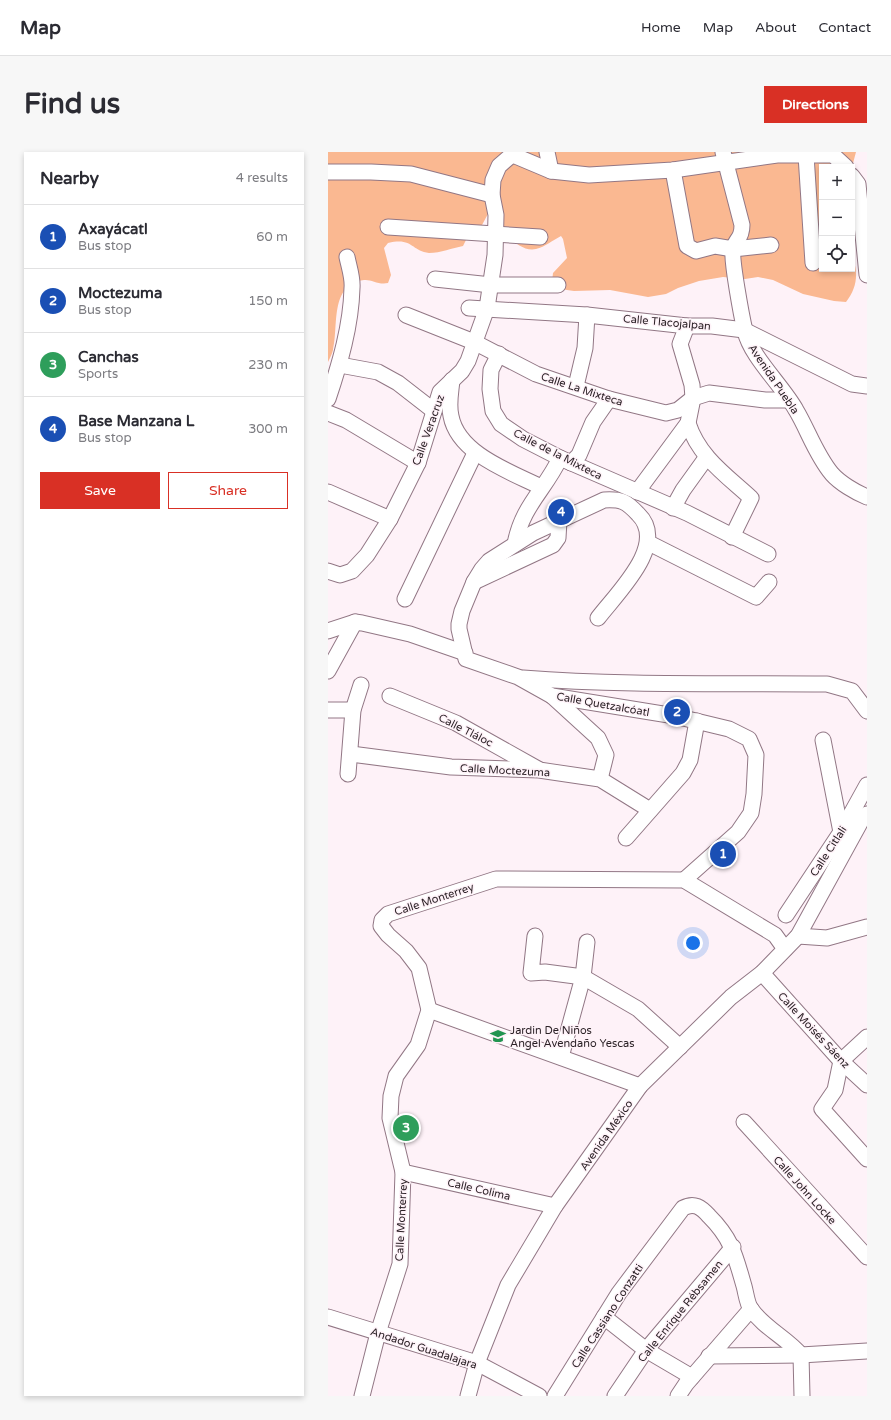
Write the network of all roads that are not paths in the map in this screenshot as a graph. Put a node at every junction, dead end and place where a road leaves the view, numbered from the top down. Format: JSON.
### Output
{"nodes":[{"id":1,"x":547,"y":152,"type":"edge"},
{"id":2,"x":514,"y":153,"type":"edge"},
{"id":3,"x":806,"y":156,"type":"junction"},
{"id":4,"x":724,"y":157,"type":"edge"},
{"id":5,"x":843,"y":164,"type":"edge"},
{"id":6,"x":673,"y":170,"type":"junction"},
{"id":7,"x":551,"y":171,"type":"junction"},
{"id":8,"x":328,"y":172,"type":"edge"},
{"id":9,"x":855,"y":180,"type":"edge"},
{"id":10,"x":492,"y":195,"type":"junction"},
{"id":11,"x":388,"y":227,"type":"dead end"},
{"id":12,"x":495,"y":234,"type":"junction"},
{"id":13,"x":540,"y":237,"type":"dead end"},
{"id":14,"x":771,"y":245,"type":"dead end"},
{"id":15,"x":733,"y":249,"type":"junction"},
{"id":16,"x":347,"y":257,"type":"dead end"},
{"id":17,"x":813,"y":263,"type":"dead end"},
{"id":18,"x":867,"y":275,"type":"edge"},
{"id":19,"x":435,"y":279,"type":"dead end"},
{"id":20,"x":491,"y":285,"type":"junction"},
{"id":21,"x":558,"y":285,"type":"dead end"},
{"id":22,"x":469,"y":308,"type":"dead end"},
{"id":23,"x":487,"y":308,"type":"junction"},
{"id":24,"x":406,"y":315,"type":"dead end"},
{"id":25,"x":587,"y":315,"type":"junction"},
{"id":26,"x":687,"y":326,"type":"junction"},
{"id":27,"x":744,"y":330,"type":"junction"},
{"id":28,"x":474,"y":342,"type":"junction"},
{"id":29,"x":500,"y":354,"type":"junction"},
{"id":30,"x":340,"y":365,"type":"junction"},
{"id":31,"x":452,"y":380,"type":"junction"},
{"id":32,"x":576,"y":386,"type":"junction"},
{"id":33,"x":867,"y":386,"type":"edge"},
{"id":34,"x":693,"y":398,"type":"junction"},
{"id":35,"x":328,"y":399,"type":"edge"},
{"id":36,"x":609,"y":399,"type":"junction"},
{"id":37,"x":789,"y":400,"type":"junction"},
{"id":38,"x":434,"y":411,"type":"junction"},
{"id":39,"x":328,"y":413,"type":"edge"},
{"id":40,"x":688,"y":423,"type":"junction"},
{"id":41,"x":475,"y":453,"type":"junction"},
{"id":42,"x":706,"y":458,"type":"junction"},
{"id":43,"x":566,"y":460,"type":"junction"},
{"id":44,"x":418,"y":463,"type":"junction"},
{"id":45,"x":618,"y":484,"type":"junction"},
{"id":46,"x":541,"y":487,"type":"junction"},
{"id":47,"x":328,"y":492,"type":"edge"},
{"id":48,"x":637,"y":492,"type":"junction"},
{"id":49,"x":867,"y":497,"type":"edge"},
{"id":50,"x":604,"y":500,"type":"junction"},
{"id":51,"x":673,"y":508,"type":"junction"},
{"id":52,"x":390,"y":519,"type":"junction"},
{"id":53,"x":559,"y":520,"type":"junction"},
{"id":54,"x":732,"y":537,"type":"junction"},
{"id":55,"x":649,"y":543,"type":"junction"},
{"id":56,"x":515,"y":544,"type":"junction"},
{"id":57,"x":768,"y":554,"type":"dead end"},
{"id":58,"x":330,"y":572,"type":"edge"},
{"id":59,"x":474,"y":582,"type":"junction"},
{"id":60,"x":768,"y":582,"type":"dead end"},
{"id":61,"x":405,"y":599,"type":"dead end"},
{"id":62,"x":598,"y":618,"type":"dead end"},
{"id":63,"x":355,"y":622,"type":"junction"},
{"id":64,"x":328,"y":631,"type":"edge"},
{"id":65,"x":465,"y":653,"type":"junction"},
{"id":66,"x":328,"y":670,"type":"edge"},
{"id":67,"x":518,"y":677,"type":"junction"},
{"id":68,"x":361,"y":685,"type":"dead end"},
{"id":69,"x":390,"y":696,"type":"dead end"},
{"id":70,"x":552,"y":696,"type":"junction"},
{"id":71,"x":328,"y":710,"type":"edge"},
{"id":72,"x":353,"y":710,"type":"junction"},
{"id":73,"x":867,"y":711,"type":"edge"},
{"id":74,"x":698,"y":721,"type":"junction"},
{"id":75,"x":823,"y":740,"type":"dead end"},
{"id":76,"x":351,"y":754,"type":"junction"},
{"id":77,"x":539,"y":770,"type":"junction"},
{"id":78,"x":348,"y":774,"type":"dead end"},
{"id":79,"x":600,"y":779,"type":"junction"},
{"id":80,"x":867,"y":785,"type":"edge"},
{"id":81,"x":650,"y":810,"type":"junction"},
{"id":82,"x":867,"y":814,"type":"edge"},
{"id":83,"x":841,"y":832,"type":"junction"},
{"id":84,"x":626,"y":838,"type":"dead end"},
{"id":85,"x":684,"y":880,"type":"junction"},
{"id":86,"x":786,"y":915,"type":"junction"},
{"id":87,"x":807,"y":918,"type":"junction"},
{"id":88,"x":867,"y":928,"type":"edge"},
{"id":89,"x":775,"y":935,"type":"junction"},
{"id":90,"x":535,"y":936,"type":"dead end"},
{"id":91,"x":798,"y":936,"type":"junction"},
{"id":92,"x":587,"y":942,"type":"dead end"},
{"id":93,"x":785,"y":949,"type":"junction"},
{"id":94,"x":762,"y":972,"type":"junction"},
{"id":95,"x":583,"y":976,"type":"junction"},
{"id":96,"x":429,"y":1010,"type":"junction"},
{"id":97,"x":867,"y":1037,"type":"edge"},
{"id":98,"x":680,"y":1047,"type":"junction"},
{"id":99,"x":561,"y":1057,"type":"junction"},
{"id":100,"x":841,"y":1061,"type":"junction"},
{"id":101,"x":867,"y":1085,"type":"edge"},
{"id":102,"x":640,"y":1086,"type":"junction"},
{"id":103,"x":744,"y":1122,"type":"dead end"},
{"id":104,"x":867,"y":1159,"type":"edge"},
{"id":105,"x":403,"y":1172,"type":"junction"},
{"id":106,"x":554,"y":1206,"type":"junction"},
{"id":107,"x":733,"y":1247,"type":"junction"},
{"id":108,"x":867,"y":1257,"type":"edge"},
{"id":109,"x":751,"y":1309,"type":"junction"},
{"id":110,"x":328,"y":1317,"type":"edge"},
{"id":111,"x":604,"y":1317,"type":"junction"},
{"id":112,"x":378,"y":1333,"type":"junction"},
{"id":113,"x":646,"y":1350,"type":"junction"},
{"id":114,"x":867,"y":1351,"type":"edge"},
{"id":115,"x":801,"y":1355,"type":"junction"},
{"id":116,"x":709,"y":1356,"type":"junction"},
{"id":117,"x":477,"y":1363,"type":"junction"},
{"id":118,"x":692,"y":1377,"type":"junction"},
{"id":119,"x":362,"y":1396,"type":"edge"},
{"id":120,"x":468,"y":1396,"type":"edge"},
{"id":121,"x":539,"y":1396,"type":"edge"},
{"id":122,"x":555,"y":1396,"type":"edge"},
{"id":123,"x":616,"y":1396,"type":"edge"},
{"id":124,"x":678,"y":1396,"type":"edge"},
{"id":125,"x":802,"y":1396,"type":"edge"}],
"edges":[{"from":1,"to":7,"type":"street"},
{"from":2,"to":7,"type":"street"},
{"from":2,"to":10,"type":"street","name":"Calle Veracruz"},
{"from":3,"to":4,"type":"street"},
{"from":3,"to":5,"type":"street"},
{"from":3,"to":17,"type":"street"},
{"from":4,"to":6,"type":"street"},
{"from":4,"to":15,"type":"street"},
{"from":6,"to":7,"type":"street"},
{"from":6,"to":15,"type":"street"},
{"from":8,"to":10,"type":"street"},
{"from":9,"to":18,"type":"street"},
{"from":10,"to":12,"type":"street","name":"Calle Veracruz"},
{"from":11,"to":12,"type":"street"},
{"from":12,"to":13,"type":"street"},
{"from":12,"to":20,"type":"street","name":"Calle Veracruz"},
{"from":14,"to":15,"type":"street"},
{"from":15,"to":27,"type":"street","name":"Avenida Puebla"},
{"from":16,"to":30,"type":"street"},
{"from":19,"to":20,"type":"street"},
{"from":20,"to":21,"type":"street"},
{"from":20,"to":23,"type":"street","name":"Calle Veracruz"},
{"from":22,"to":23,"type":"street","name":"Calle Tlacojalpan"},
{"from":23,"to":25,"type":"street","name":"Calle Tlacojalpan"},
{"from":23,"to":28,"type":"street","name":"Calle Veracruz"},
{"from":24,"to":28,"type":"street","name":"Calle La Mixteca"},
{"from":25,"to":26,"type":"street","name":"Calle Tlacojalpan"},
{"from":25,"to":32,"type":"street"},
{"from":26,"to":27,"type":"street","name":"Calle Tlacojalpan"},
{"from":26,"to":34,"type":"street"},
{"from":27,"to":33,"type":"street","name":"Calle Tlacojalpan"},
{"from":27,"to":37,"type":"street","name":"Avenida Puebla"},
{"from":28,"to":29,"type":"street","name":"Calle La Mixteca"},
{"from":28,"to":31,"type":"street","name":"Calle Veracruz"},
{"from":29,"to":32,"type":"street","name":"Calle La Mixteca"},
{"from":29,"to":43,"type":"street","name":"Calle de la Mixteca"},
{"from":30,"to":35,"type":"street"},
{"from":30,"to":38,"type":"street"},
{"from":31,"to":38,"type":"street","name":"Calle Veracruz"},
{"from":31,"to":41,"type":"street"},
{"from":32,"to":36,"type":"street","name":"Calle La Mixteca"},
{"from":34,"to":36,"type":"street","name":"Calle La Mixteca"},
{"from":34,"to":37,"type":"street","name":"Calle La Mixteca"},
{"from":34,"to":40,"type":"street"},
{"from":36,"to":43,"type":"street"},
{"from":37,"to":49,"type":"street","name":"Avenida Puebla"},
{"from":38,"to":44,"type":"street","name":"Calle Veracruz"},
{"from":39,"to":44,"type":"street"},
{"from":40,"to":42,"type":"street"},
{"from":40,"to":48,"type":"street"},
{"from":41,"to":46,"type":"street"},
{"from":41,"to":61,"type":"street"},
{"from":42,"to":51,"type":"street"},
{"from":42,"to":54,"type":"street"},
{"from":43,"to":45,"type":"street","name":"Calle de la Mixteca"},
{"from":43,"to":46,"type":"street"},
{"from":44,"to":52,"type":"street","name":"Calle Veracruz"},
{"from":45,"to":48,"type":"street","name":"Calle de la Mixteca"},
{"from":45,"to":50,"type":"street"},
{"from":46,"to":56,"type":"street"},
{"from":47,"to":52,"type":"street"},
{"from":48,"to":51,"type":"street","name":"Calle de la Mixteca"},
{"from":50,"to":53,"type":"street"},
{"from":50,"to":55,"type":"street"},
{"from":51,"to":54,"type":"street","name":"Calle de la Mixteca"},
{"from":52,"to":58,"type":"street","name":"Calle Veracruz"},
{"from":53,"to":56,"type":"street"},
{"from":53,"to":59,"type":"street"},
{"from":54,"to":57,"type":"street","name":"Calle de la Mixteca"},
{"from":55,"to":60,"type":"street"},
{"from":55,"to":62,"type":"street"},
{"from":56,"to":59,"type":"street"},
{"from":59,"to":65,"type":"street"},
{"from":63,"to":64,"type":"street"},
{"from":63,"to":65,"type":"street"},
{"from":63,"to":66,"type":"street"},
{"from":65,"to":67,"type":"street"},
{"from":67,"to":70,"type":"street","name":"Calle Quetzalcóatl"},
{"from":67,"to":73,"type":"street","name":"Calle Quetzalcóatl"},
{"from":68,"to":72,"type":"street"},
{"from":69,"to":77,"type":"street","name":"Calle Tláloc"},
{"from":70,"to":74,"type":"street","name":"Calle Quetzalcóatl"},
{"from":70,"to":79,"type":"street"},
{"from":71,"to":72,"type":"street"},
{"from":72,"to":76,"type":"street"},
{"from":74,"to":81,"type":"street"},
{"from":74,"to":85,"type":"street","name":"Calle Quetzalcóatl"},
{"from":75,"to":83,"type":"street"},
{"from":76,"to":77,"type":"street","name":"Calle Moctezuma"},
{"from":76,"to":78,"type":"street"},
{"from":77,"to":79,"type":"street","name":"Calle Moctezuma"},
{"from":79,"to":81,"type":"street","name":"Calle Moctezuma"},
{"from":80,"to":83,"type":"street","name":"Calle Citlali"},
{"from":81,"to":84,"type":"street"},
{"from":82,"to":87,"type":"street"},
{"from":83,"to":86,"type":"street","name":"Calle Citlali"},
{"from":85,"to":89,"type":"street"},
{"from":85,"to":96,"type":"street","name":"Calle Monterrey"},
{"from":86,"to":87,"type":"street"},
{"from":86,"to":89,"type":"street"},
{"from":87,"to":91,"type":"street","name":"Avenida México"},
{"from":88,"to":91,"type":"street"},
{"from":89,"to":93,"type":"street"},
{"from":90,"to":95,"type":"street"},
{"from":91,"to":93,"type":"street","name":"Avenida México"},
{"from":92,"to":95,"type":"street"},
{"from":93,"to":94,"type":"street","name":"Avenida México"},
{"from":94,"to":98,"type":"street","name":"Avenida México"},
{"from":94,"to":100,"type":"street","name":"Calle Moisés Sáenz"},
{"from":95,"to":98,"type":"street"},
{"from":95,"to":99,"type":"street"},
{"from":96,"to":99,"type":"street"},
{"from":96,"to":105,"type":"street","name":"Calle Monterrey"},
{"from":97,"to":100,"type":"street"},
{"from":98,"to":102,"type":"street","name":"Avenida México"},
{"from":99,"to":102,"type":"street"},
{"from":100,"to":101,"type":"street","name":"Calle Moisés Sáenz"},
{"from":100,"to":104,"type":"street"},
{"from":102,"to":106,"type":"street","name":"Avenida México"},
{"from":103,"to":108,"type":"street","name":"Calle John Locke"},
{"from":105,"to":106,"type":"street","name":"Calle Colima"},
{"from":105,"to":112,"type":"street","name":"Calle Monterrey"},
{"from":106,"to":117,"type":"street","name":"Avenida México"},
{"from":107,"to":109,"type":"street"},
{"from":107,"to":111,"type":"street","name":"Calle Cassiano Conzatti"},
{"from":107,"to":113,"type":"street","name":"Calle Enrique Rébsamen"},
{"from":109,"to":115,"type":"street"},
{"from":109,"to":116,"type":"street"},
{"from":110,"to":112,"type":"street","name":"Andador Guadalajara"},
{"from":111,"to":113,"type":"street"},
{"from":111,"to":122,"type":"street","name":"Calle Cassiano Conzatti"},
{"from":112,"to":117,"type":"street","name":"Andador Guadalajara"},
{"from":112,"to":119,"type":"street","name":"Calle Monterrey"},
{"from":113,"to":118,"type":"street"},
{"from":113,"to":123,"type":"street","name":"Calle Enrique Rébsamen"},
{"from":114,"to":115,"type":"street"},
{"from":115,"to":116,"type":"street"},
{"from":115,"to":125,"type":"street"},
{"from":116,"to":118,"type":"street"},
{"from":117,"to":120,"type":"street","name":"Avenida México"},
{"from":117,"to":121,"type":"street","name":"Andador Guadalajara"},
{"from":118,"to":124,"type":"street"}]}
